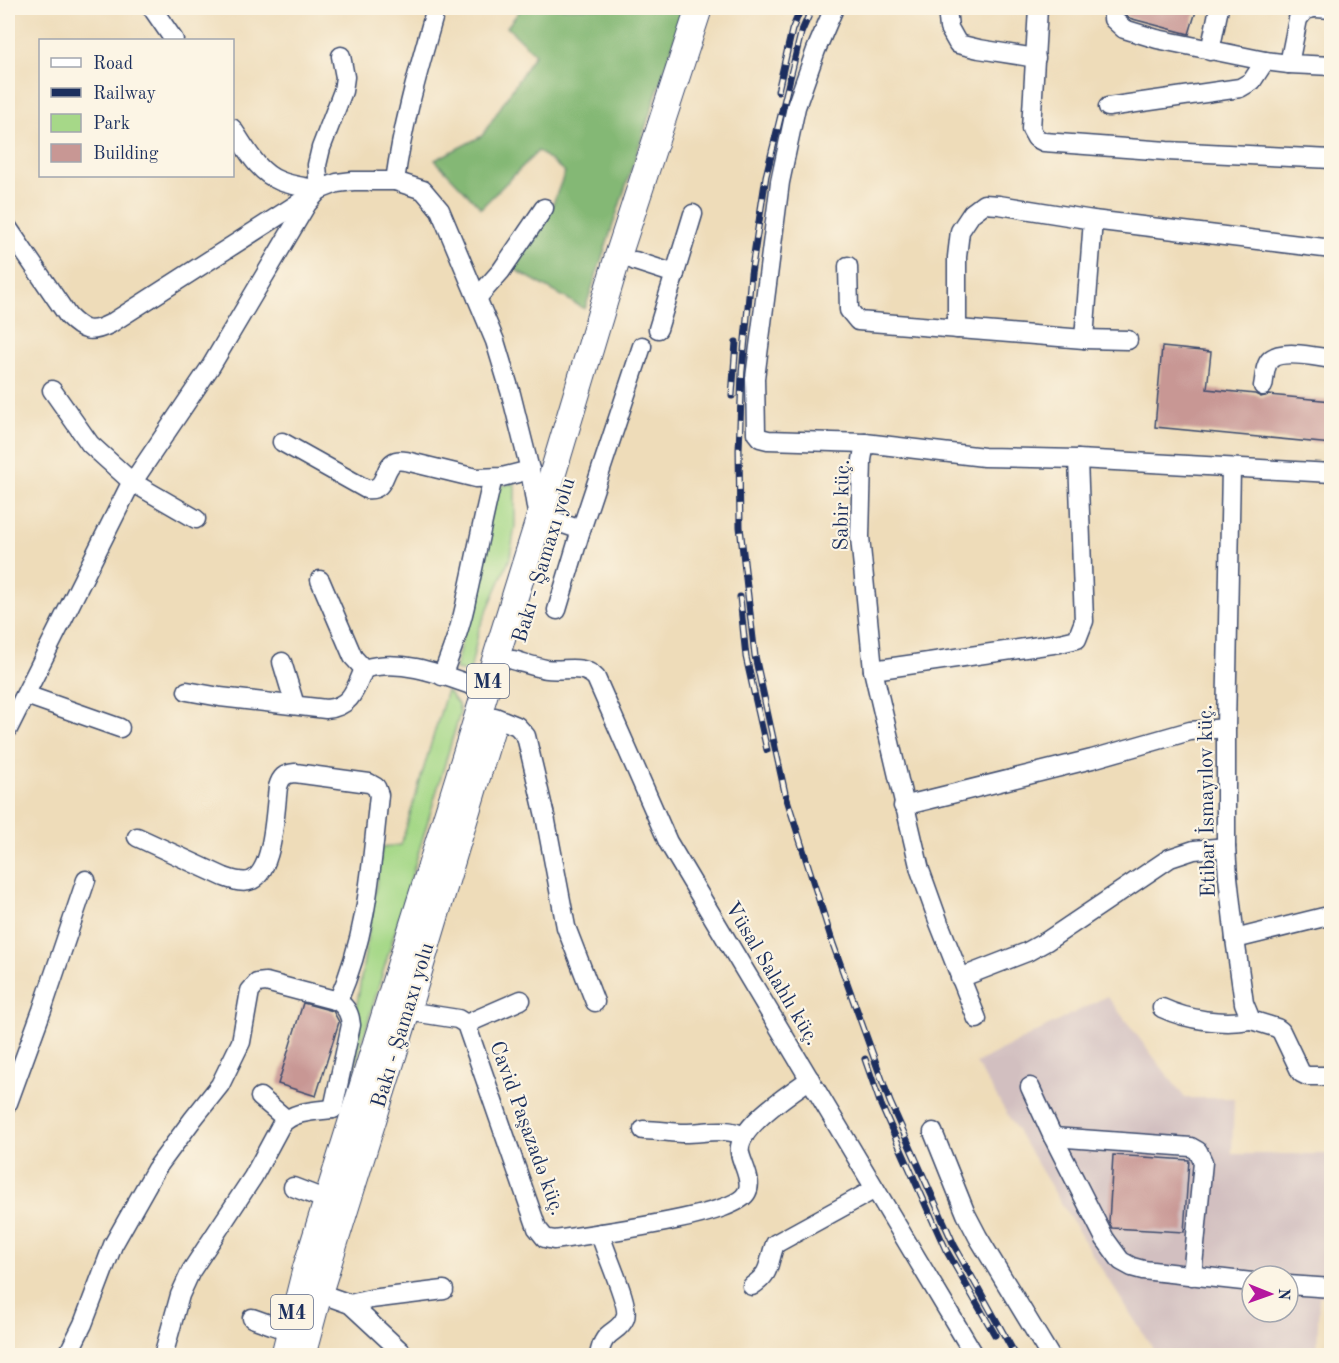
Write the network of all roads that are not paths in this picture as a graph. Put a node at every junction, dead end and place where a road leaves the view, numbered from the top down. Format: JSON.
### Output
{"nodes":[{"id":1,"x":152,"y":8,"type":"edge"},
{"id":2,"x":436,"y":8,"type":"edge"},
{"id":3,"x":699,"y":8,"type":"edge"},
{"id":4,"x":717,"y":8,"type":"edge"},
{"id":5,"x":834,"y":8,"type":"edge"},
{"id":6,"x":947,"y":8,"type":"edge"},
{"id":7,"x":1038,"y":8,"type":"edge"},
{"id":8,"x":1113,"y":8,"type":"edge"},
{"id":9,"x":1219,"y":8,"type":"edge"},
{"id":10,"x":1315,"y":8,"type":"edge"},
{"id":11,"x":1332,"y":9,"type":"edge"},
{"id":12,"x":173,"y":39,"type":"edge"},
{"id":13,"x":1210,"y":51,"type":"junction"},
{"id":14,"x":341,"y":56,"type":"dead end"},
{"id":15,"x":1036,"y":58,"type":"junction"},
{"id":16,"x":1265,"y":61,"type":"junction"},
{"id":17,"x":1289,"y":64,"type":"junction"},
{"id":18,"x":1332,"y":66,"type":"edge"},
{"id":19,"x":1108,"y":107,"type":"dead end"},
{"id":20,"x":234,"y":131,"type":"edge"},
{"id":21,"x":1332,"y":159,"type":"edge"},
{"id":22,"x":395,"y":181,"type":"junction"},
{"id":23,"x":318,"y":190,"type":"junction"},
{"id":24,"x":544,"y":208,"type":"dead end"},
{"id":25,"x":693,"y":214,"type":"dead end"},
{"id":26,"x":1093,"y":220,"type":"junction"},
{"id":27,"x":8,"y":228,"type":"edge"},
{"id":28,"x":1332,"y":249,"type":"edge"},
{"id":29,"x":635,"y":261,"type":"junction"},
{"id":30,"x":848,"y":266,"type":"dead end"},
{"id":31,"x":675,"y":274,"type":"junction"},
{"id":32,"x":477,"y":298,"type":"junction"},
{"id":33,"x":658,"y":329,"type":"dead end"},
{"id":34,"x":957,"y":329,"type":"junction"},
{"id":35,"x":1084,"y":339,"type":"junction"},
{"id":36,"x":1128,"y":340,"type":"dead end"},
{"id":37,"x":642,"y":346,"type":"dead end"},
{"id":38,"x":1332,"y":359,"type":"edge"},
{"id":39,"x":1263,"y":386,"type":"dead end"},
{"id":40,"x":52,"y":390,"type":"dead end"},
{"id":41,"x":282,"y":442,"type":"dead end"},
{"id":42,"x":865,"y":443,"type":"junction"},
{"id":43,"x":1078,"y":459,"type":"junction"},
{"id":44,"x":1231,"y":468,"type":"junction"},
{"id":45,"x":530,"y":470,"type":"junction"},
{"id":46,"x":1332,"y":473,"type":"edge"},
{"id":47,"x":494,"y":478,"type":"junction"},
{"id":48,"x":132,"y":482,"type":"junction"},
{"id":49,"x":196,"y":519,"type":"dead end"},
{"id":50,"x":548,"y":519,"type":"junction"},
{"id":51,"x":581,"y":530,"type":"junction"},
{"id":52,"x":320,"y":580,"type":"dead end"},
{"id":53,"x":557,"y":610,"type":"dead end"},
{"id":54,"x":513,"y":660,"type":"junction"},
{"id":55,"x":282,"y":662,"type":"dead end"},
{"id":56,"x":364,"y":669,"type":"junction"},
{"id":57,"x":873,"y":670,"type":"junction"},
{"id":58,"x":442,"y":676,"type":"junction"},
{"id":59,"x":485,"y":690,"type":"junction"},
{"id":60,"x":187,"y":691,"type":"dead end"},
{"id":61,"x":26,"y":695,"type":"junction"},
{"id":62,"x":295,"y":705,"type":"junction"},
{"id":63,"x":495,"y":717,"type":"junction"},
{"id":64,"x":120,"y":728,"type":"dead end"},
{"id":65,"x":1226,"y":728,"type":"junction"},
{"id":66,"x":8,"y":729,"type":"edge"},
{"id":67,"x":903,"y":806,"type":"junction"},
{"id":68,"x":137,"y":837,"type":"dead end"},
{"id":69,"x":1226,"y":848,"type":"junction"},
{"id":70,"x":86,"y":880,"type":"dead end"},
{"id":71,"x":1324,"y":917,"type":"dead end"},
{"id":72,"x":1235,"y":939,"type":"junction"},
{"id":73,"x":960,"y":978,"type":"junction"},
{"id":74,"x":521,"y":1000,"type":"dead end"},
{"id":75,"x":338,"y":1001,"type":"junction"},
{"id":76,"x":594,"y":1002,"type":"dead end"},
{"id":77,"x":1162,"y":1008,"type":"dead end"},
{"id":78,"x":407,"y":1011,"type":"junction"},
{"id":79,"x":978,"y":1019,"type":"dead end"},
{"id":80,"x":1251,"y":1020,"type":"junction"},
{"id":81,"x":466,"y":1024,"type":"junction"},
{"id":82,"x":1332,"y":1076,"type":"edge"},
{"id":83,"x":810,"y":1079,"type":"junction"},
{"id":84,"x":1030,"y":1087,"type":"dead end"},
{"id":85,"x":260,"y":1097,"type":"dead end"},
{"id":86,"x":8,"y":1103,"type":"edge"},
{"id":87,"x":343,"y":1113,"type":"junction"},
{"id":88,"x":286,"y":1119,"type":"junction"},
{"id":89,"x":643,"y":1130,"type":"dead end"},
{"id":90,"x":933,"y":1132,"type":"dead end"},
{"id":91,"x":744,"y":1136,"type":"junction"},
{"id":92,"x":1053,"y":1137,"type":"junction"},
{"id":93,"x":293,"y":1187,"type":"dead end"},
{"id":94,"x":875,"y":1189,"type":"junction"},
{"id":95,"x":327,"y":1200,"type":"junction"},
{"id":96,"x":600,"y":1233,"type":"junction"},
{"id":97,"x":306,"y":1268,"type":"junction"},
{"id":98,"x":1192,"y":1276,"type":"junction"},
{"id":99,"x":1240,"y":1281,"type":"edge"},
{"id":100,"x":752,"y":1286,"type":"dead end"},
{"id":101,"x":1300,"y":1286,"type":"edge"},
{"id":102,"x":1332,"y":1288,"type":"edge"},
{"id":103,"x":444,"y":1290,"type":"dead end"},
{"id":104,"x":319,"y":1293,"type":"junction"},
{"id":105,"x":350,"y":1304,"type":"junction"},
{"id":106,"x":252,"y":1318,"type":"dead end"},
{"id":107,"x":286,"y":1330,"type":"junction"},
{"id":108,"x":67,"y":1356,"type":"edge"},
{"id":109,"x":163,"y":1356,"type":"edge"},
{"id":110,"x":277,"y":1356,"type":"edge"},
{"id":111,"x":284,"y":1356,"type":"edge"},
{"id":112,"x":302,"y":1356,"type":"edge"},
{"id":113,"x":406,"y":1356,"type":"edge"},
{"id":114,"x":599,"y":1356,"type":"edge"},
{"id":115,"x":975,"y":1356,"type":"edge"},
{"id":116,"x":1050,"y":1356,"type":"edge"}],
"edges":[{"from":1,"to":12,"type":"street"},
{"from":2,"to":22,"type":"street"},
{"from":3,"to":50,"type":"highway","name":"Bakı - Şamaxı yolu","number":"M4"},
{"from":4,"to":29,"type":"highway","name":"Bakı - Şamaxı yolu","number":"M4"},
{"from":5,"to":42,"type":"street"},
{"from":6,"to":15,"type":"street"},
{"from":7,"to":15,"type":"street"},
{"from":8,"to":13,"type":"street"},
{"from":9,"to":13,"type":"street"},
{"from":10,"to":11,"type":"street"},
{"from":10,"to":17,"type":"street"},
{"from":13,"to":16,"type":"street"},
{"from":14,"to":23,"type":"street"},
{"from":15,"to":21,"type":"street"},
{"from":16,"to":17,"type":"street"},
{"from":16,"to":19,"type":"street"},
{"from":17,"to":18,"type":"street"},
{"from":20,"to":23,"type":"street"},
{"from":22,"to":23,"type":"street"},
{"from":22,"to":32,"type":"street"},
{"from":23,"to":27,"type":"street"},
{"from":23,"to":48,"type":"street"},
{"from":24,"to":32,"type":"street"},
{"from":25,"to":31,"type":"street"},
{"from":26,"to":28,"type":"street"},
{"from":26,"to":34,"type":"street"},
{"from":26,"to":35,"type":"street"},
{"from":29,"to":31,"type":"street"},
{"from":29,"to":50,"type":"highway","name":"Bakı - Şamaxı yolu","number":"M4"},
{"from":30,"to":34,"type":"street"},
{"from":31,"to":33,"type":"street"},
{"from":32,"to":45,"type":"street"},
{"from":34,"to":35,"type":"street"},
{"from":35,"to":36,"type":"street"},
{"from":37,"to":51,"type":"street"},
{"from":38,"to":39,"type":"street"},
{"from":40,"to":48,"type":"street"},
{"from":41,"to":47,"type":"street"},
{"from":42,"to":43,"type":"street","name":"Sabir küç."},
{"from":42,"to":57,"type":"street","name":"Sabir küç."},
{"from":43,"to":44,"type":"street","name":"Sabir küç."},
{"from":43,"to":57,"type":"street"},
{"from":44,"to":46,"type":"street","name":"Sabir küç."},
{"from":44,"to":65,"type":"street","name":"Etibar İsmayılov küç."},
{"from":45,"to":47,"type":"street"},
{"from":45,"to":50,"type":"street"},
{"from":47,"to":58,"type":"street"},
{"from":48,"to":49,"type":"street"},
{"from":48,"to":61,"type":"street"},
{"from":50,"to":51,"type":"street"},
{"from":50,"to":54,"type":"highway","name":"Bakı - Şamaxı yolu","number":"M4"},
{"from":50,"to":59,"type":"highway","name":"Bakı - Şamaxı yolu","number":"M4"},
{"from":51,"to":53,"type":"street"},
{"from":52,"to":56,"type":"street"},
{"from":54,"to":63,"type":"highway","name":"Bakı - Şamaxı yolu","number":"M4"},
{"from":54,"to":83,"type":"street","name":"Vüsal Salahlı küç."},
{"from":55,"to":62,"type":"street"},
{"from":56,"to":58,"type":"street"},
{"from":56,"to":62,"type":"street"},
{"from":57,"to":67,"type":"street","name":"Sabir küç."},
{"from":58,"to":59,"type":"street"},
{"from":59,"to":87,"type":"highway","name":"Bakı - Şamaxı yolu","number":"M4"},
{"from":60,"to":62,"type":"street"},
{"from":61,"to":64,"type":"street"},
{"from":61,"to":66,"type":"street"},
{"from":63,"to":76,"type":"street"},
{"from":63,"to":78,"type":"highway","name":"Bakı - Şamaxı yolu","number":"M4"},
{"from":65,"to":67,"type":"street"},
{"from":65,"to":69,"type":"street","name":"Etibar İsmayılov küç."},
{"from":67,"to":73,"type":"street","name":"Sabir küç."},
{"from":68,"to":75,"type":"street"},
{"from":69,"to":72,"type":"street","name":"Etibar İsmayılov küç."},
{"from":69,"to":73,"type":"street"},
{"from":70,"to":86,"type":"street"},
{"from":71,"to":72,"type":"street"},
{"from":72,"to":80,"type":"street","name":"Etibar İsmayılov küç."},
{"from":73,"to":79,"type":"street","name":"Sabir küç."},
{"from":74,"to":81,"type":"street"},
{"from":75,"to":87,"type":"street"},
{"from":75,"to":108,"type":"street"},
{"from":77,"to":80,"type":"street"},
{"from":78,"to":81,"type":"street","name":"Cavid Paşazadə küç."},
{"from":78,"to":104,"type":"highway","name":"Bakı - Şamaxı yolu","number":"M4"},
{"from":80,"to":82,"type":"street"},
{"from":81,"to":96,"type":"street","name":"Cavid Paşazadə küç."},
{"from":83,"to":91,"type":"street"},
{"from":83,"to":94,"type":"street","name":"Vüsal Salahlı küç."},
{"from":84,"to":92,"type":"street"},
{"from":85,"to":88,"type":"street"},
{"from":87,"to":88,"type":"street"},
{"from":87,"to":95,"type":"highway","name":"Bakı - Şamaxı yolu","number":"M4"},
{"from":88,"to":109,"type":"street"},
{"from":89,"to":91,"type":"street"},
{"from":90,"to":116,"type":"street"},
{"from":91,"to":96,"type":"street","name":"Cavid Paşazadə küç."},
{"from":92,"to":98,"type":"street"},
{"from":92,"to":98,"type":"street"},
{"from":93,"to":95,"type":"street"},
{"from":94,"to":100,"type":"street"},
{"from":94,"to":115,"type":"street","name":"Vüsal Salahlı küç."},
{"from":95,"to":97,"type":"highway","name":"Bakı - Şamaxı yolu","number":"M4"},
{"from":96,"to":114,"type":"street"},
{"from":97,"to":107,"type":"highway","name":"Bakı - Şamaxı yolu","number":"M4"},
{"from":97,"to":111,"type":"highway","name":"Bakı - Şamaxı yolu","number":"M4"},
{"from":98,"to":99,"type":"street"},
{"from":101,"to":102,"type":"street"},
{"from":103,"to":105,"type":"street"},
{"from":104,"to":105,"type":"street"},
{"from":104,"to":112,"type":"highway","name":"Bakı - Şamaxı yolu","number":"M4"},
{"from":105,"to":113,"type":"street"},
{"from":106,"to":107,"type":"street"},
{"from":107,"to":110,"type":"highway","name":"Bakı - Şamaxı yolu","number":"M4"}]}
